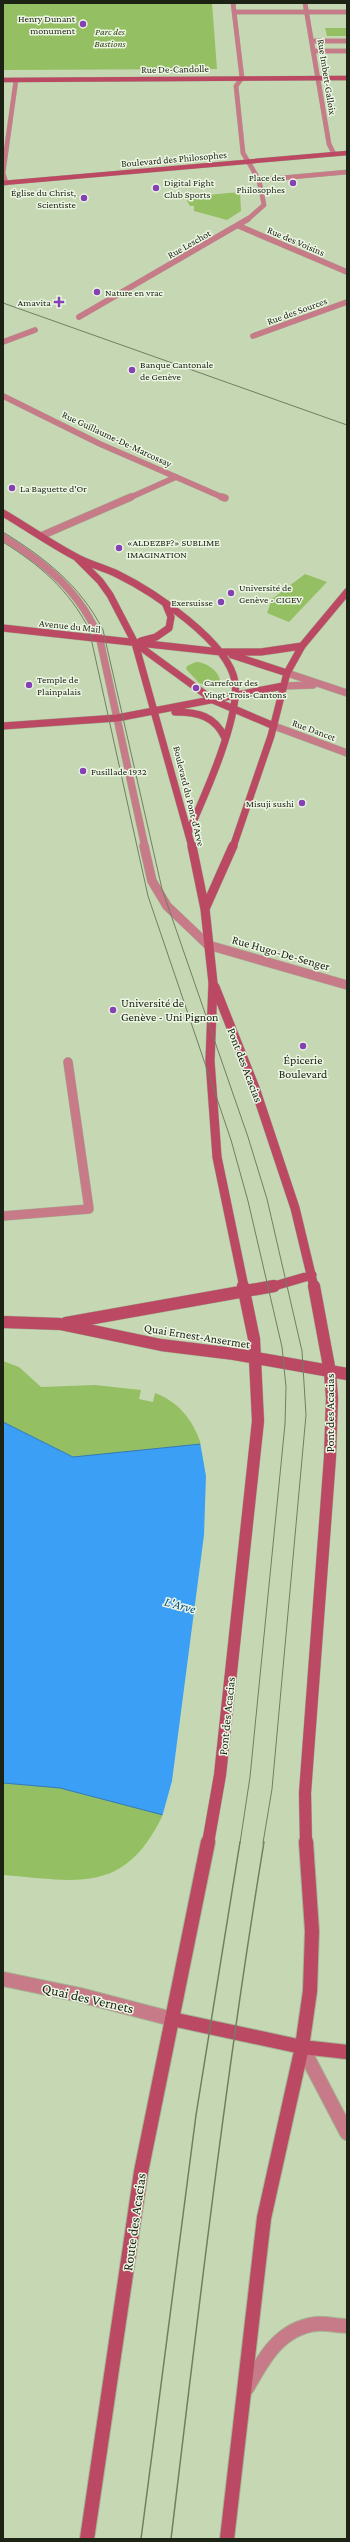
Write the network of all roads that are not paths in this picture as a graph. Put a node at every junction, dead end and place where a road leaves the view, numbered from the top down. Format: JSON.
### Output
{"nodes":[{"id":1,"x":233,"y":3,"type":"edge"},
{"id":2,"x":305,"y":3,"type":"edge"},
{"id":3,"x":234,"y":12,"type":"junction"},
{"id":4,"x":306,"y":12,"type":"junction"},
{"id":5,"x":347,"y":12,"type":"edge"},
{"id":6,"x":312,"y":41,"type":"junction"},
{"id":7,"x":347,"y":41,"type":"edge"},
{"id":8,"x":314,"y":51,"type":"junction"},
{"id":9,"x":347,"y":51,"type":"edge"},
{"id":10,"x":242,"y":78,"type":"junction"},
{"id":11,"x":318,"y":78,"type":"junction"},
{"id":12,"x":347,"y":78,"type":"edge"},
{"id":13,"x":3,"y":80,"type":"edge"},
{"id":14,"x":16,"y":80,"type":"junction"},
{"id":15,"x":347,"y":153,"type":"edge"},
{"id":16,"x":334,"y":154,"type":"junction"},
{"id":17,"x":249,"y":162,"type":"junction"},
{"id":18,"x":347,"y":172,"type":"edge"},
{"id":19,"x":259,"y":180,"type":"junction"},
{"id":20,"x":5,"y":183,"type":"edge"},
{"id":21,"x":239,"y":226,"type":"junction"},
{"id":22,"x":347,"y":272,"type":"edge"},
{"id":23,"x":347,"y":302,"type":"edge"},
{"id":24,"x":79,"y":317,"type":"dead end"},
{"id":25,"x":35,"y":330,"type":"dead end"},
{"id":26,"x":253,"y":336,"type":"dead end"},
{"id":27,"x":3,"y":342,"type":"edge"},
{"id":28,"x":3,"y":396,"type":"edge"},
{"id":29,"x":176,"y":477,"type":"junction"},
{"id":30,"x":225,"y":498,"type":"dead end"},
{"id":31,"x":3,"y":513,"type":"edge"},
{"id":32,"x":41,"y":536,"type":"junction"},
{"id":33,"x":3,"y":537,"type":"edge"},
{"id":34,"x":76,"y":557,"type":"junction"},
{"id":35,"x":347,"y":592,"type":"edge"},
{"id":36,"x":165,"y":602,"type":"junction"},
{"id":37,"x":3,"y":628,"type":"edge"},
{"id":38,"x":100,"y":640,"type":"junction"},
{"id":39,"x":136,"y":643,"type":"junction"},
{"id":40,"x":302,"y":646,"type":"junction"},
{"id":41,"x":221,"y":652,"type":"junction"},
{"id":42,"x":287,"y":673,"type":"junction"},
{"id":43,"x":283,"y":686,"type":"junction"},
{"id":44,"x":327,"y":687,"type":"junction"},
{"id":45,"x":347,"y":693,"type":"edge"},
{"id":46,"x":236,"y":695,"type":"junction"},
{"id":47,"x":213,"y":700,"type":"junction"},
{"id":48,"x":234,"y":709,"type":"junction"},
{"id":49,"x":155,"y":712,"type":"junction"},
{"id":50,"x":117,"y":718,"type":"junction"},
{"id":51,"x":3,"y":726,"type":"edge"},
{"id":52,"x":274,"y":726,"type":"junction"},
{"id":53,"x":225,"y":738,"type":"junction"},
{"id":54,"x":347,"y":753,"type":"edge"},
{"id":55,"x":189,"y":831,"type":"junction"},
{"id":56,"x":204,"y":909,"type":"junction"},
{"id":57,"x":208,"y":945,"type":"junction"},
{"id":58,"x":213,"y":983,"type":"junction"},
{"id":59,"x":347,"y":985,"type":"edge"},
{"id":60,"x":68,"y":1062,"type":"dead end"},
{"id":61,"x":3,"y":1216,"type":"edge"},
{"id":62,"x":312,"y":1275,"type":"junction"},
{"id":63,"x":245,"y":1292,"type":"junction"},
{"id":64,"x":3,"y":1322,"type":"edge"},
{"id":65,"x":60,"y":1324,"type":"junction"},
{"id":66,"x":255,"y":1358,"type":"junction"},
{"id":67,"x":330,"y":1372,"type":"junction"},
{"id":68,"x":347,"y":1374,"type":"edge"},
{"id":69,"x":196,"y":1909,"type":"joint"},
{"id":70,"x":3,"y":1979,"type":"edge"},
{"id":71,"x":172,"y":2019,"type":"junction"},
{"id":72,"x":302,"y":2047,"type":"junction"},
{"id":73,"x":347,"y":2052,"type":"edge"},
{"id":74,"x":347,"y":2133,"type":"edge"},
{"id":75,"x":347,"y":2326,"type":"edge"},
{"id":76,"x":243,"y":2395,"type":"junction"},
{"id":77,"x":88,"y":2539,"type":"edge"},
{"id":78,"x":227,"y":2539,"type":"edge"}],
"edges":[{"from":1,"to":3,"type":"street"},
{"from":2,"to":4,"type":"street","name":"Rue Imbert-Galloix"},
{"from":3,"to":4,"type":"street"},
{"from":3,"to":10,"type":"street"},
{"from":4,"to":5,"type":"street"},
{"from":4,"to":6,"type":"street","name":"Rue Imbert-Galloix"},
{"from":6,"to":7,"type":"street"},
{"from":6,"to":8,"type":"street","name":"Rue Imbert-Galloix"},
{"from":8,"to":9,"type":"street"},
{"from":8,"to":11,"type":"street","name":"Rue Imbert-Galloix"},
{"from":10,"to":11,"type":"main road","name":"Rue De-Candolle"},
{"from":10,"to":14,"type":"main road","name":"Rue De-Candolle"},
{"from":10,"to":17,"type":"street","name":"Rue Leschot"},
{"from":11,"to":12,"type":"main road","name":"Rue De-Candolle"},
{"from":11,"to":16,"type":"street","name":"Rue Imbert-Galloix"},
{"from":13,"to":14,"type":"main road","name":"Rue De-Candolle"},
{"from":14,"to":20,"type":"street"},
{"from":15,"to":16,"type":"main road","name":"Boulevard des Philosophes"},
{"from":16,"to":17,"type":"main road","name":"Boulevard des Philosophes"},
{"from":17,"to":19,"type":"street","name":"Rue Leschot"},
{"from":17,"to":20,"type":"main road","name":"Boulevard des Philosophes"},
{"from":18,"to":19,"type":"street"},
{"from":19,"to":21,"type":"street","name":"Rue Leschot"},
{"from":21,"to":22,"type":"street","name":"Rue des Voisins"},
{"from":21,"to":24,"type":"street","name":"Rue Leschot"},
{"from":23,"to":26,"type":"street","name":"Rue des Sources"},
{"from":25,"to":27,"type":"street"},
{"from":28,"to":29,"type":"street","name":"Rue Guillaume-De-Marcossay"},
{"from":29,"to":30,"type":"street"},
{"from":29,"to":32,"type":"street","name":"Rue Guillaume-De-Marcossay"},
{"from":31,"to":32,"type":"main road"},
{"from":32,"to":34,"type":"main road"},
{"from":33,"to":38,"type":"street"},
{"from":34,"to":36,"type":"main road"},
{"from":34,"to":39,"type":"main road"},
{"from":35,"to":40,"type":"main road"},
{"from":36,"to":39,"type":"main road"},
{"from":36,"to":41,"type":"main road"},
{"from":37,"to":38,"type":"main road","name":"Avenue du Mail"},
{"from":38,"to":39,"type":"main road","name":"Avenue du Mail"},
{"from":38,"to":50,"type":"street"},
{"from":39,"to":41,"type":"main road","name":"Avenue du Mail"},
{"from":39,"to":47,"type":"main road"},
{"from":39,"to":49,"type":"main road"},
{"from":40,"to":41,"type":"main road"},
{"from":40,"to":42,"type":"main road"},
{"from":41,"to":42,"type":"main road"},
{"from":41,"to":46,"type":"main road"},
{"from":42,"to":43,"type":"main road"},
{"from":42,"to":44,"type":"street"},
{"from":43,"to":44,"type":"street"},
{"from":43,"to":46,"type":"main road"},
{"from":43,"to":52,"type":"main road"},
{"from":44,"to":45,"type":"street"},
{"from":46,"to":47,"type":"main road"},
{"from":46,"to":48,"type":"main road"},
{"from":47,"to":48,"type":"main road"},
{"from":47,"to":49,"type":"main road"},
{"from":48,"to":52,"type":"main road"},
{"from":48,"to":53,"type":"main road"},
{"from":49,"to":50,"type":"main road"},
{"from":49,"to":53,"type":"main road"},
{"from":49,"to":55,"type":"main road","name":"Boulevard du Pont-d'Arve"},
{"from":50,"to":51,"type":"main road"},
{"from":50,"to":57,"type":"street"},
{"from":52,"to":54,"type":"street","name":"Rue Dancet"},
{"from":52,"to":56,"type":"main road"},
{"from":53,"to":55,"type":"main road"},
{"from":55,"to":56,"type":"main road","name":"Boulevard du Pont-d'Arve"},
{"from":56,"to":57,"type":"main road","name":"Boulevard du Pont-d'Arve"},
{"from":57,"to":58,"type":"main road","name":"Boulevard du Pont-d'Arve"},
{"from":57,"to":59,"type":"street","name":"Rue Hugo-De-Senger"},
{"from":58,"to":62,"type":"main road","name":"Pont des Acacias"},
{"from":58,"to":63,"type":"main road","name":"Pont des Acacias"},
{"from":60,"to":61,"type":"street"},
{"from":62,"to":63,"type":"main road","name":"Quai Ernest-Ansermet"},
{"from":62,"to":67,"type":"main road","name":"Pont des Acacias"},
{"from":63,"to":65,"type":"main road","name":"Quai Ernest-Ansermet"},
{"from":63,"to":66,"type":"main road","name":"Pont des Acacias"},
{"from":64,"to":65,"type":"main road","name":"Quai Ernest-Ansermet"},
{"from":65,"to":66,"type":"main road","name":"Quai Ernest-Ansermet"},
{"from":66,"to":67,"type":"main road","name":"Quai Ernest-Ansermet"},
{"from":66,"to":69,"type":"main road","name":"Pont des Acacias"},
{"from":67,"to":68,"type":"main road","name":"Quai Ernest-Ansermet"},
{"from":67,"to":72,"type":"main road","name":"Pont des Acacias"},
{"from":69,"to":71,"type":"main road","name":"Route des Acacias"},
{"from":70,"to":71,"type":"street","name":"Quai des Vernets"},
{"from":71,"to":72,"type":"main road"},
{"from":71,"to":77,"type":"main road","name":"Route des Acacias"},
{"from":72,"to":73,"type":"main road"},
{"from":72,"to":74,"type":"street"},
{"from":72,"to":76,"type":"main road"},
{"from":75,"to":76,"type":"street"},
{"from":76,"to":78,"type":"main road"}]}
